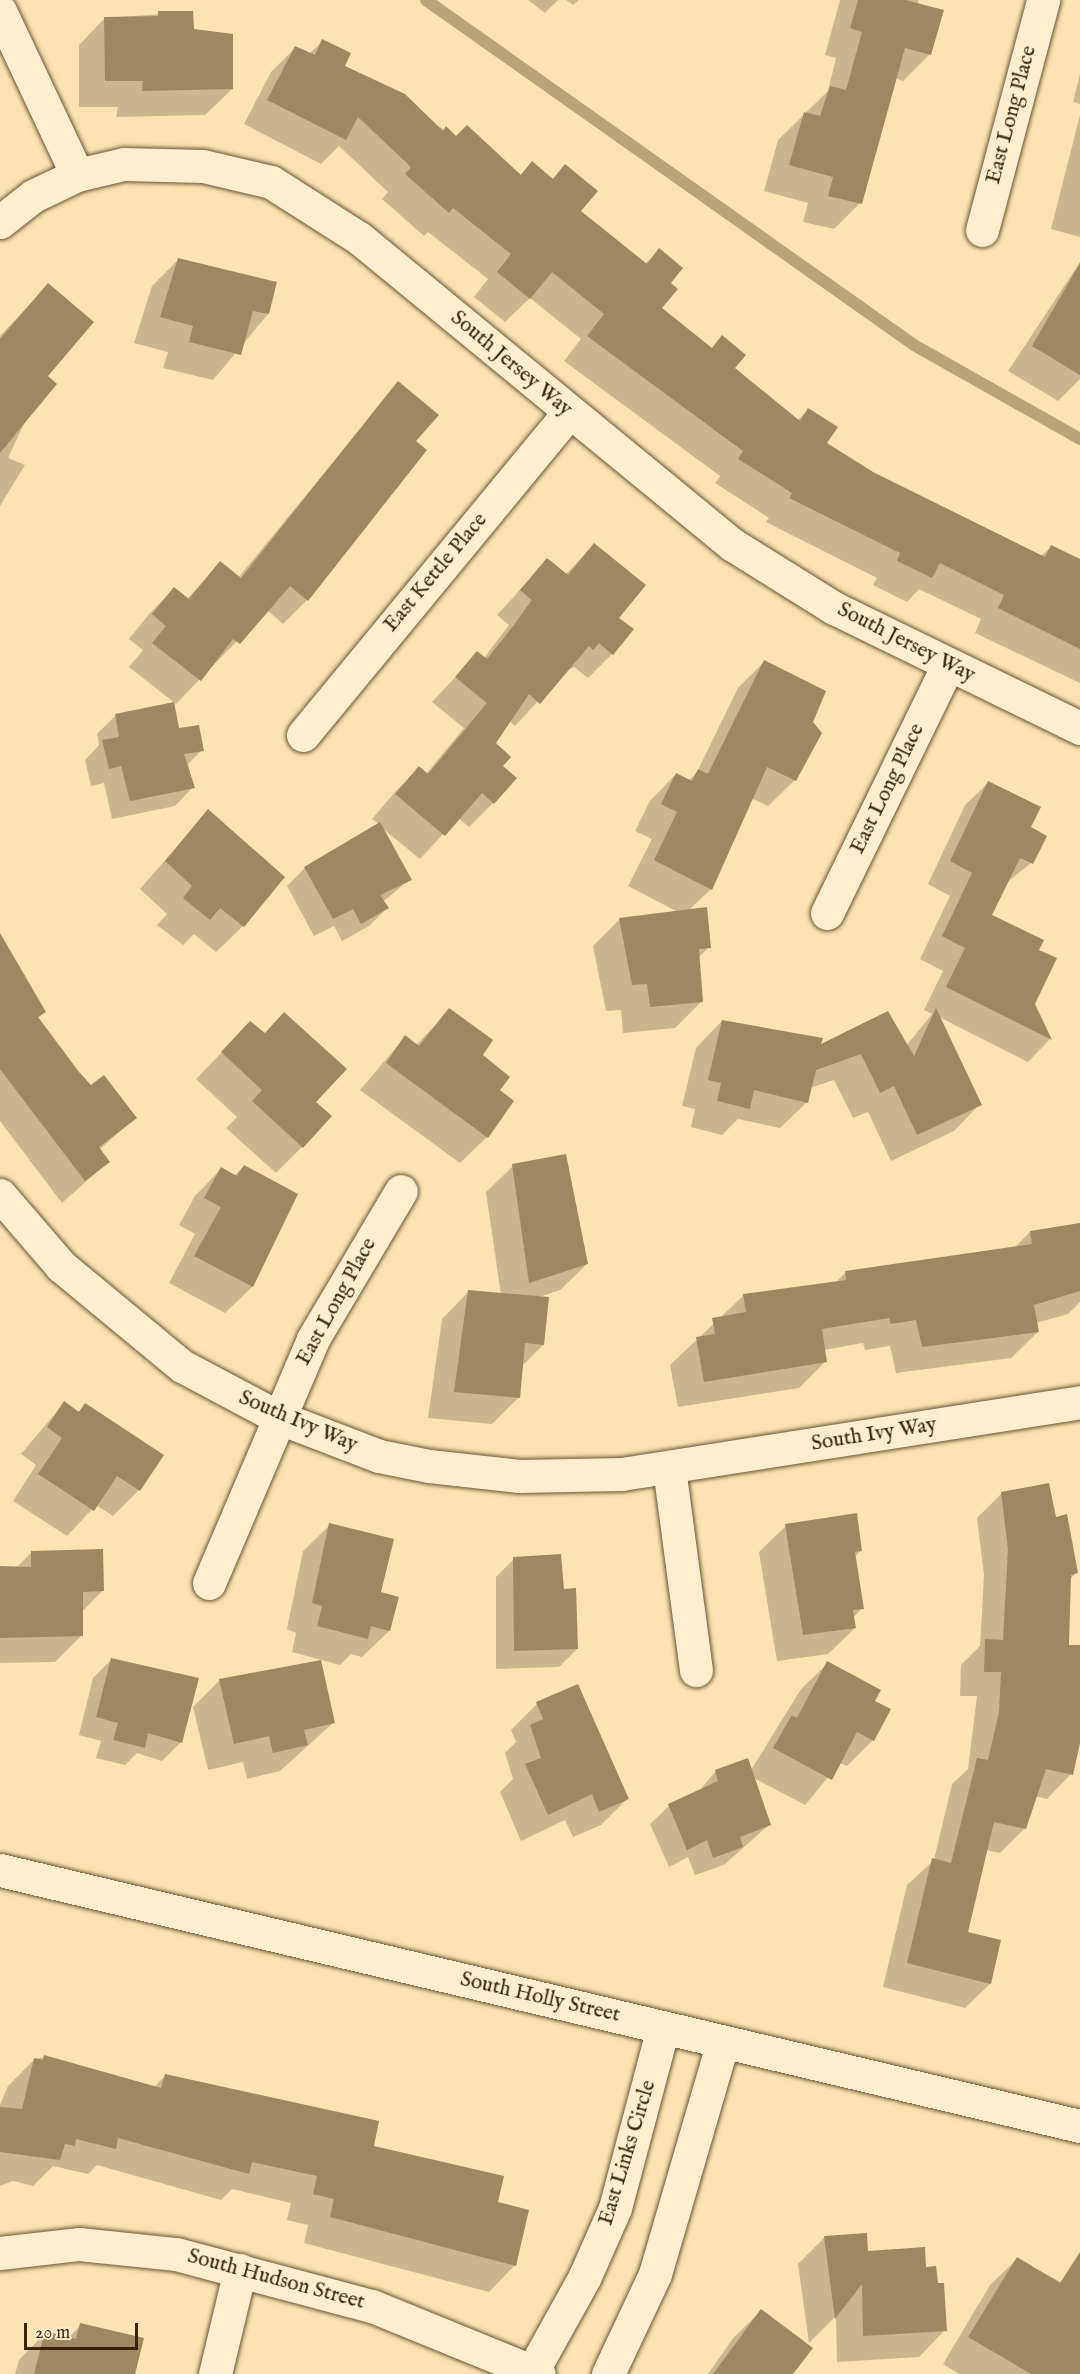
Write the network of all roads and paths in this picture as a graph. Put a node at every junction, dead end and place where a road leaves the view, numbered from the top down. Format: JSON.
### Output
{"nodes":[{"id":1,"x":1043,"y":0,"type":"edge"},
{"id":2,"x":0,"y":11,"type":"edge"},
{"id":3,"x":76,"y":174,"type":"junction"},
{"id":4,"x":0,"y":222,"type":"edge"},
{"id":5,"x":982,"y":230,"type":"dead end"},
{"id":6,"x":569,"y":412,"type":"junction"},
{"id":7,"x":948,"y":665,"type":"junction"},
{"id":8,"x":1080,"y":728,"type":"edge"},
{"id":9,"x":303,"y":735,"type":"dead end"},
{"id":10,"x":828,"y":913,"type":"dead end"},
{"id":11,"x":401,"y":1191,"type":"dead end"},
{"id":12,"x":0,"y":1195,"type":"edge"},
{"id":13,"x":1080,"y":1402,"type":"edge"},
{"id":14,"x":280,"y":1418,"type":"junction"},
{"id":15,"x":669,"y":1468,"type":"junction"},
{"id":16,"x":209,"y":1583,"type":"dead end"},
{"id":17,"x":696,"y":1670,"type":"dead end"},
{"id":18,"x":0,"y":1870,"type":"edge"},
{"id":19,"x":663,"y":2028,"type":"junction"},
{"id":20,"x":723,"y":2042,"type":"junction"},
{"id":21,"x":1080,"y":2126,"type":"edge"},
{"id":22,"x":0,"y":2253,"type":"edge"},
{"id":23,"x":240,"y":2270,"type":"junction"},
{"id":24,"x":536,"y":2372,"type":"edge"},
{"id":25,"x":215,"y":2374,"type":"edge"},
{"id":26,"x":608,"y":2374,"type":"edge"}],
"edges":[{"from":1,"to":5,"type":"street","name":"East Long Place"},
{"from":2,"to":3,"type":"street"},
{"from":3,"to":4,"type":"street"},
{"from":3,"to":6,"type":"street","name":"South Jersey Way"},
{"from":6,"to":7,"type":"street","name":"South Jersey Way"},
{"from":6,"to":9,"type":"street","name":"East Kettle Place"},
{"from":7,"to":8,"type":"street","name":"South Jersey Way"},
{"from":7,"to":10,"type":"street","name":"East Long Place"},
{"from":11,"to":14,"type":"street","name":"East Long Place"},
{"from":12,"to":14,"type":"street","name":"South Ivy Way"},
{"from":13,"to":15,"type":"street","name":"South Ivy Way"},
{"from":14,"to":15,"type":"street","name":"South Ivy Way"},
{"from":14,"to":16,"type":"street","name":"East Long Place"},
{"from":15,"to":17,"type":"street"},
{"from":18,"to":19,"type":"street","name":"South Holly Street"},
{"from":19,"to":20,"type":"street","name":"South Holly Street"},
{"from":19,"to":24,"type":"street","name":"East Links Circle"},
{"from":20,"to":21,"type":"street","name":"South Holly Street"},
{"from":20,"to":26,"type":"street"},
{"from":22,"to":23,"type":"street","name":"South Hudson Street"},
{"from":23,"to":24,"type":"street","name":"South Hudson Street"},
{"from":23,"to":25,"type":"street"}]}
